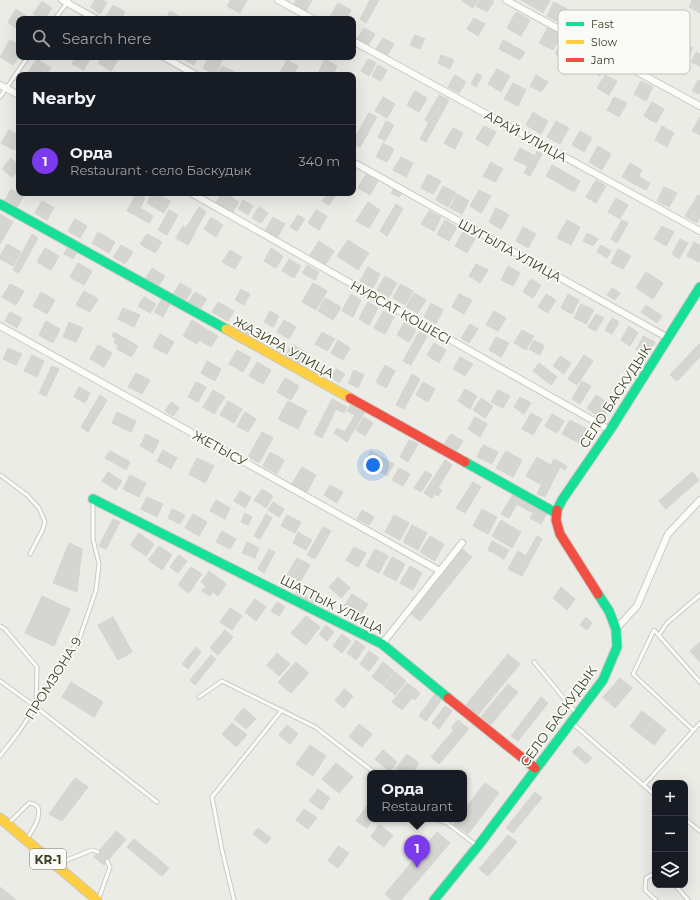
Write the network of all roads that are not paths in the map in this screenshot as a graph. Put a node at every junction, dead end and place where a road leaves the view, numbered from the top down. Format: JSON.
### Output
{"nodes":[{"id":1,"x":278,"y":0,"type":"edge"},
{"id":2,"x":506,"y":0,"type":"edge"},
{"id":3,"x":66,"y":1,"type":"edge"},
{"id":4,"x":57,"y":16,"type":"edge"},
{"id":5,"x":91,"y":16,"type":"edge"},
{"id":6,"x":307,"y":16,"type":"edge"},
{"id":7,"x":558,"y":28,"type":"edge"},
{"id":8,"x":356,"y":43,"type":"edge"},
{"id":9,"x":25,"y":60,"type":"edge"},
{"id":10,"x":169,"y":60,"type":"edge"},
{"id":11,"x":191,"y":72,"type":"edge"},
{"id":12,"x":641,"y":74,"type":"edge"},
{"id":13,"x":3,"y":86,"type":"edge"},
{"id":14,"x":16,"y":94,"type":"edge"},
{"id":15,"x":0,"y":97,"type":"edge"},
{"id":16,"x":700,"y":106,"type":"edge"},
{"id":17,"x":356,"y":164,"type":"edge"},
{"id":18,"x":196,"y":196,"type":"edge"},
{"id":19,"x":0,"y":204,"type":"edge"},
{"id":20,"x":700,"y":231,"type":"edge"},
{"id":21,"x":700,"y":287,"type":"edge"},
{"id":22,"x":0,"y":326,"type":"edge"},
{"id":23,"x":668,"y":338,"type":"junction"},
{"id":24,"x":610,"y":430,"type":"junction"},
{"id":25,"x":0,"y":475,"type":"edge"},
{"id":26,"x":93,"y":499,"type":"joint"},
{"id":27,"x":700,"y":500,"type":"edge"},
{"id":28,"x":556,"y":513,"type":"junction"},
{"id":29,"x":462,"y":543,"type":"dead end"},
{"id":30,"x":30,"y":554,"type":"dead end"},
{"id":31,"x":440,"y":571,"type":"junction"},
{"id":32,"x":700,"y":595,"type":"edge"},
{"id":33,"x":0,"y":626,"type":"edge"},
{"id":34,"x":616,"y":629,"type":"junction"},
{"id":35,"x":659,"y":635,"type":"junction"},
{"id":36,"x":382,"y":644,"type":"junction"},
{"id":37,"x":534,"y":662,"type":"dead end"},
{"id":38,"x":0,"y":681,"type":"edge"},
{"id":39,"x":700,"y":682,"type":"edge"},
{"id":40,"x":199,"y":697,"type":"dead end"},
{"id":41,"x":36,"y":707,"type":"junction"},
{"id":42,"x":282,"y":710,"type":"junction"},
{"id":43,"x":577,"y":714,"type":"junction"},
{"id":44,"x":570,"y":722,"type":"junction"},
{"id":45,"x":700,"y":723,"type":"edge"},
{"id":46,"x":693,"y":730,"type":"junction"},
{"id":47,"x":0,"y":756,"type":"edge"},
{"id":48,"x":535,"y":768,"type":"junction"},
{"id":49,"x":371,"y":770,"type":"edge"},
{"id":50,"x":644,"y":786,"type":"junction"},
{"id":51,"x":652,"y":792,"type":"edge"},
{"id":52,"x":157,"y":802,"type":"dead end"},
{"id":53,"x":0,"y":818,"type":"edge"},
{"id":54,"x":688,"y":821,"type":"edge"},
{"id":55,"x":444,"y":822,"type":"edge"},
{"id":56,"x":7,"y":824,"type":"junction"},
{"id":57,"x":700,"y":831,"type":"edge"},
{"id":58,"x":26,"y":840,"type":"junction"},
{"id":59,"x":478,"y":846,"type":"junction"},
{"id":60,"x":98,"y":852,"type":"dead end"},
{"id":61,"x":107,"y":861,"type":"dead end"},
{"id":62,"x":55,"y":865,"type":"junction"},
{"id":63,"x":652,"y":875,"type":"edge"},
{"id":64,"x":678,"y":888,"type":"edge"},
{"id":65,"x":98,"y":900,"type":"edge"},
{"id":66,"x":234,"y":900,"type":"edge"},
{"id":67,"x":434,"y":900,"type":"edge"},
{"id":68,"x":656,"y":900,"type":"edge"},
{"id":69,"x":688,"y":900,"type":"edge"}],
"edges":[{"from":1,"to":6,"type":"street"},
{"from":2,"to":7,"type":"street"},
{"from":3,"to":4,"type":"lane"},
{"from":3,"to":5,"type":"street"},
{"from":8,"to":20,"type":"street","name":"АРАЙ УЛИЦА"},
{"from":9,"to":13,"type":"lane"},
{"from":10,"to":11,"type":"street"},
{"from":12,"to":16,"type":"street"},
{"from":13,"to":14,"type":"street"},
{"from":13,"to":15,"type":"lane"},
{"from":17,"to":23,"type":"street","name":"ШУГЫЛА УЛИЦА"},
{"from":18,"to":24,"type":"street","name":"НУРСАТ КОШЕСI"},
{"from":19,"to":28,"type":"street","name":"ЖАЗИРА УЛИЦА"},
{"from":21,"to":23,"type":"street","name":"СЕЛО БАСКУДЫК"},
{"from":22,"to":31,"type":"street","name":"ЖЕТЫСУ"},
{"from":23,"to":24,"type":"street","name":"СЕЛО БАСКУДЫК"},
{"from":24,"to":28,"type":"street","name":"СЕЛО БАСКУДЫК"},
{"from":25,"to":30,"type":"lane"},
{"from":26,"to":36,"type":"street","name":"ШАТТЫК УЛИЦА"},
{"from":26,"to":41,"type":"lane","name":"ПРОМЗОНА 9"},
{"from":27,"to":34,"type":"street"},
{"from":28,"to":34,"type":"street","name":"СЕЛО БАСКУДЫК"},
{"from":29,"to":31,"type":"street"},
{"from":31,"to":36,"type":"street"},
{"from":32,"to":35,"type":"lane"},
{"from":33,"to":41,"type":"lane"},
{"from":34,"to":43,"type":"street","name":"СЕЛО БАСКУДЫК"},
{"from":35,"to":39,"type":"lane"},
{"from":35,"to":46,"type":"lane"},
{"from":36,"to":48,"type":"street","name":"ШАТТЫК УЛИЦА"},
{"from":37,"to":43,"type":"lane"},
{"from":38,"to":41,"type":"lane"},
{"from":40,"to":42,"type":"lane"},
{"from":41,"to":47,"type":"lane","name":"ПРОМЗОНА 9"},
{"from":41,"to":52,"type":"lane"},
{"from":42,"to":49,"type":"lane"},
{"from":42,"to":66,"type":"lane"},
{"from":43,"to":44,"type":"street","name":"СЕЛО БАСКУДЫК"},
{"from":44,"to":48,"type":"street","name":"СЕЛО БАСКУДЫК"},
{"from":44,"to":50,"type":"lane"},
{"from":45,"to":46,"type":"lane"},
{"from":46,"to":50,"type":"lane"},
{"from":48,"to":59,"type":"street","name":"СЕЛО БАСКУДЫК"},
{"from":50,"to":51,"type":"lane"},
{"from":53,"to":56,"type":"street","number":"KR-1"},
{"from":54,"to":57,"type":"lane"},
{"from":55,"to":59,"type":"lane"},
{"from":56,"to":58,"type":"street","number":"KR-1"},
{"from":56,"to":58,"type":"lane"},
{"from":58,"to":62,"type":"street","number":"KR-1"},
{"from":59,"to":67,"type":"street","name":"СЕЛО БАСКУДЫК"},
{"from":60,"to":62,"type":"lane"},
{"from":61,"to":65,"type":"lane"},
{"from":62,"to":65,"type":"street","number":"KR-1"},
{"from":63,"to":68,"type":"lane"},
{"from":64,"to":69,"type":"lane"}]}
